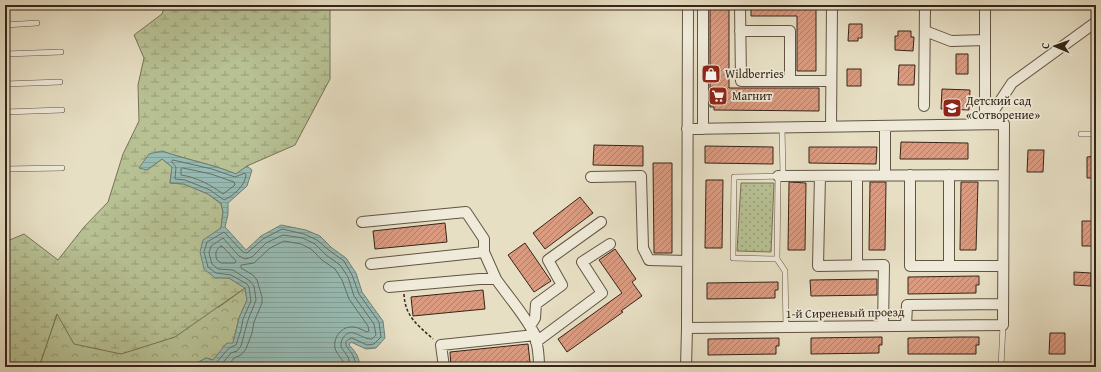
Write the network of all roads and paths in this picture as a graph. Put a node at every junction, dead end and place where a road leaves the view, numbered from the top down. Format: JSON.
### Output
{"nodes":[{"id":1,"x":688,"y":5,"type":"edge"},
{"id":2,"x":702,"y":5,"type":"edge"},
{"id":3,"x":740,"y":5,"type":"edge"},
{"id":4,"x":832,"y":5,"type":"edge"},
{"id":5,"x":925,"y":5,"type":"edge"},
{"id":6,"x":985,"y":5,"type":"edge"},
{"id":7,"x":1096,"y":22,"type":"edge"},
{"id":8,"x":37,"y":23,"type":"dead end"},
{"id":9,"x":5,"y":24,"type":"edge"},
{"id":10,"x":925,"y":31,"type":"junction"},
{"id":11,"x":740,"y":32,"type":"junction"},
{"id":12,"x":985,"y":40,"type":"junction"},
{"id":13,"x":61,"y":52,"type":"dead end"},
{"id":14,"x":5,"y":54,"type":"edge"},
{"id":15,"x":790,"y":81,"type":"junction"},
{"id":16,"x":831,"y":81,"type":"junction"},
{"id":17,"x":60,"y":82,"type":"dead end"},
{"id":18,"x":5,"y":84,"type":"edge"},
{"id":19,"x":924,"y":106,"type":"dead end"},
{"id":20,"x":62,"y":110,"type":"dead end"},
{"id":21,"x":5,"y":112,"type":"edge"},
{"id":22,"x":985,"y":124,"type":"junction"},
{"id":23,"x":831,"y":126,"type":"junction"},
{"id":24,"x":885,"y":126,"type":"junction"},
{"id":25,"x":782,"y":127,"type":"junction"},
{"id":26,"x":687,"y":129,"type":"junction"},
{"id":27,"x":703,"y":129,"type":"junction"},
{"id":28,"x":1080,"y":134,"type":"dead end"},
{"id":29,"x":1096,"y":134,"type":"edge"},
{"id":30,"x":5,"y":168,"type":"edge"},
{"id":31,"x":62,"y":168,"type":"dead end"},
{"id":32,"x":910,"y":175,"type":"junction"},
{"id":33,"x":949,"y":175,"type":"junction"},
{"id":34,"x":1003,"y":175,"type":"junction"},
{"id":35,"x":778,"y":176,"type":"junction"},
{"id":36,"x":820,"y":176,"type":"junction"},
{"id":37,"x":857,"y":176,"type":"junction"},
{"id":38,"x":885,"y":176,"type":"junction"},
{"id":39,"x":591,"y":177,"type":"dead end"},
{"id":40,"x":362,"y":222,"type":"dead end"},
{"id":41,"x":600,"y":222,"type":"dead end"},
{"id":42,"x":610,"y":244,"type":"dead end"},
{"id":43,"x":484,"y":252,"type":"junction"},
{"id":44,"x":777,"y":259,"type":"junction"},
{"id":45,"x":687,"y":261,"type":"junction"},
{"id":46,"x":371,"y":264,"type":"dead end"},
{"id":47,"x":857,"y":265,"type":"junction"},
{"id":48,"x":949,"y":266,"type":"junction"},
{"id":49,"x":1003,"y":266,"type":"junction"},
{"id":50,"x":496,"y":279,"type":"junction"},
{"id":51,"x":389,"y":287,"type":"dead end"},
{"id":52,"x":404,"y":293,"type":"dead end"},
{"id":53,"x":1003,"y":304,"type":"junction"},
{"id":54,"x":1003,"y":325,"type":"junction"},
{"id":55,"x":530,"y":326,"type":"junction"},
{"id":56,"x":883,"y":326,"type":"junction"},
{"id":57,"x":906,"y":326,"type":"junction"},
{"id":58,"x":786,"y":327,"type":"junction"},
{"id":59,"x":687,"y":328,"type":"junction"},
{"id":60,"x":535,"y":339,"type":"junction"},
{"id":61,"x":441,"y":345,"type":"junction"},
{"id":62,"x":444,"y":367,"type":"edge"},
{"id":63,"x":540,"y":367,"type":"edge"},
{"id":64,"x":686,"y":367,"type":"edge"},
{"id":65,"x":992,"y":367,"type":"edge"},
{"id":66,"x":1001,"y":367,"type":"edge"}],
"edges":[{"from":1,"to":26,"type":"street"},
{"from":2,"to":27,"type":"street"},
{"from":3,"to":11,"type":"street"},
{"from":4,"to":16,"type":"street"},
{"from":5,"to":10,"type":"street"},
{"from":6,"to":12,"type":"street"},
{"from":7,"to":22,"type":"street"},
{"from":8,"to":9,"type":"lane"},
{"from":10,"to":12,"type":"street"},
{"from":10,"to":19,"type":"street"},
{"from":11,"to":15,"type":"street"},
{"from":11,"to":15,"type":"street"},
{"from":12,"to":22,"type":"street"},
{"from":13,"to":14,"type":"lane"},
{"from":15,"to":16,"type":"street"},
{"from":16,"to":23,"type":"street"},
{"from":17,"to":18,"type":"lane"},
{"from":20,"to":21,"type":"lane"},
{"from":22,"to":24,"type":"street"},
{"from":22,"to":34,"type":"street"},
{"from":23,"to":24,"type":"street"},
{"from":23,"to":25,"type":"street"},
{"from":24,"to":38,"type":"street"},
{"from":25,"to":27,"type":"street"},
{"from":25,"to":35,"type":"lane"},
{"from":26,"to":27,"type":"street"},
{"from":26,"to":45,"type":"street"},
{"from":28,"to":29,"type":"lane"},
{"from":30,"to":31,"type":"lane"},
{"from":32,"to":33,"type":"street"},
{"from":32,"to":38,"type":"street"},
{"from":32,"to":48,"type":"street"},
{"from":33,"to":34,"type":"street"},
{"from":33,"to":48,"type":"street"},
{"from":34,"to":49,"type":"street"},
{"from":35,"to":36,"type":"street"},
{"from":35,"to":44,"type":"lane"},
{"from":35,"to":44,"type":"lane"},
{"from":36,"to":37,"type":"street"},
{"from":36,"to":47,"type":"street"},
{"from":37,"to":38,"type":"street"},
{"from":37,"to":47,"type":"street"},
{"from":39,"to":45,"type":"street"},
{"from":40,"to":43,"type":"street"},
{"from":41,"to":55,"type":"street"},
{"from":42,"to":60,"type":"street"},
{"from":43,"to":46,"type":"street"},
{"from":43,"to":50,"type":"street"},
{"from":44,"to":58,"type":"lane"},
{"from":45,"to":59,"type":"street"},
{"from":47,"to":56,"type":"street"},
{"from":48,"to":49,"type":"street"},
{"from":49,"to":53,"type":"street"},
{"from":50,"to":51,"type":"street"},
{"from":50,"to":55,"type":"street"},
{"from":52,"to":61,"type":"path"},
{"from":53,"to":54,"type":"street"},
{"from":53,"to":57,"type":"street"},
{"from":54,"to":57,"type":"street","name":"1-й Сиреневый проезд"},
{"from":54,"to":66,"type":"lane"},
{"from":55,"to":60,"type":"street"},
{"from":56,"to":57,"type":"street","name":"1-й Сиреневый проезд"},
{"from":56,"to":58,"type":"street","name":"1-й Сиреневый проезд"},
{"from":58,"to":59,"type":"street","name":"1-й Сиреневый проезд"},
{"from":59,"to":64,"type":"street"},
{"from":60,"to":61,"type":"street"},
{"from":60,"to":63,"type":"street"},
{"from":61,"to":62,"type":"street"},
{"from":65,"to":66,"type":"lane"}]}
